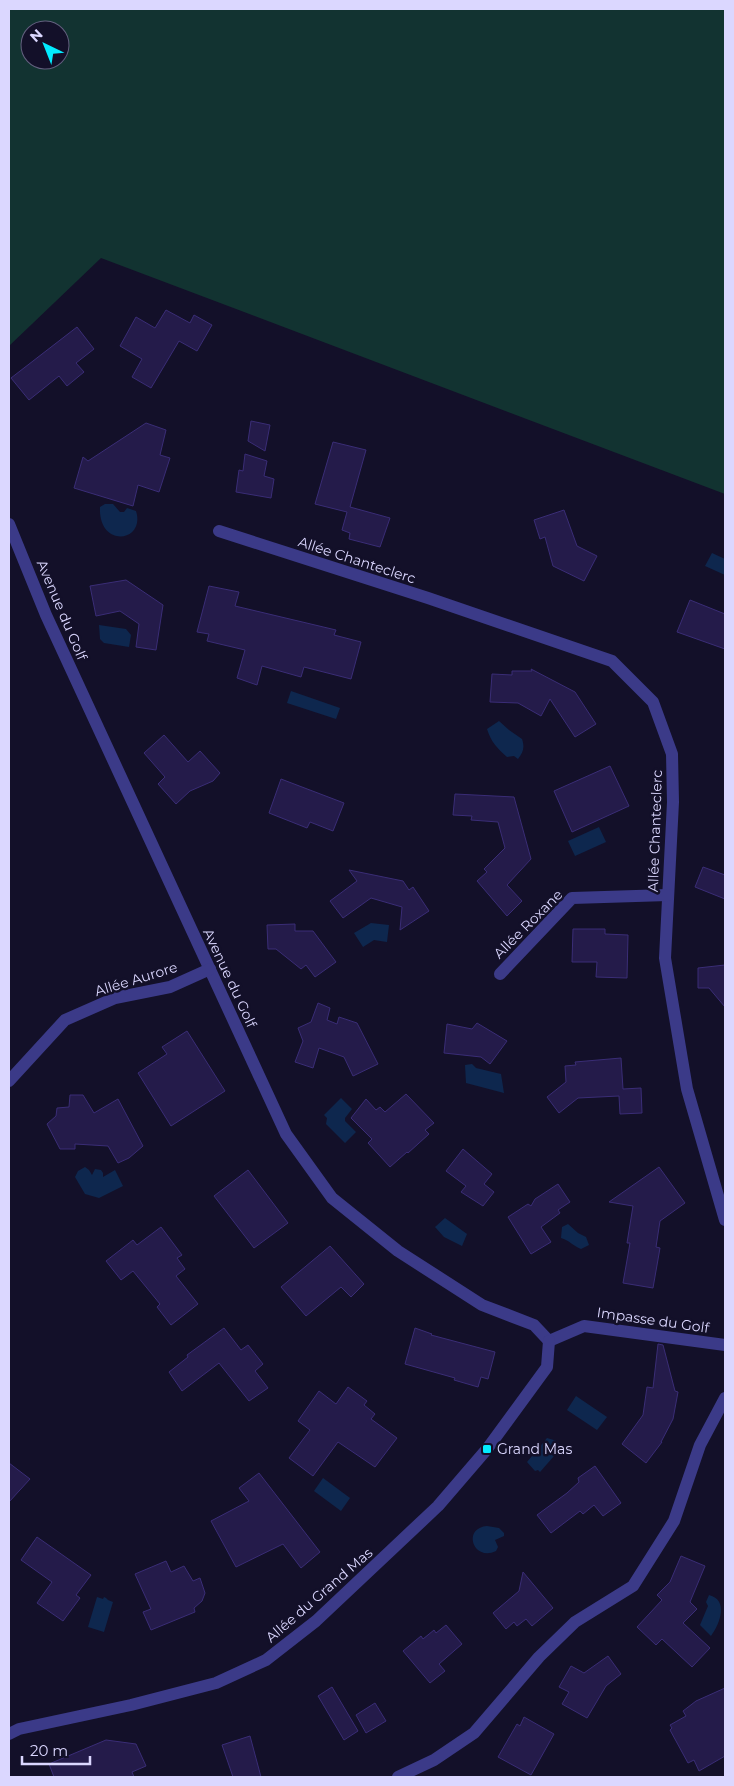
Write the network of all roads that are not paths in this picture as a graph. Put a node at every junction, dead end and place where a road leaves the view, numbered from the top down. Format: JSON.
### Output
{"nodes":[{"id":1,"x":9,"y":524,"type":"edge"},
{"id":2,"x":219,"y":530,"type":"dead end"},
{"id":3,"x":668,"y":895,"type":"junction"},
{"id":4,"x":210,"y":969,"type":"junction"},
{"id":5,"x":500,"y":974,"type":"dead end"},
{"id":6,"x":9,"y":1081,"type":"edge"},
{"id":7,"x":725,"y":1220,"type":"edge"},
{"id":8,"x":549,"y":1341,"type":"junction"},
{"id":9,"x":725,"y":1345,"type":"edge"},
{"id":10,"x":725,"y":1398,"type":"edge"},
{"id":11,"x":9,"y":1734,"type":"edge"},
{"id":12,"x":398,"y":1777,"type":"edge"}],
"edges":[{"from":1,"to":4,"type":"street","name":"Avenue du Golf"},
{"from":2,"to":3,"type":"street","name":"Allée Chanteclerc"},
{"from":3,"to":5,"type":"street","name":"Allée Roxane"},
{"from":3,"to":7,"type":"street","name":"Allée Chanteclerc"},
{"from":4,"to":6,"type":"street","name":"Allée Aurore"},
{"from":4,"to":8,"type":"street","name":"Avenue du Golf"},
{"from":8,"to":9,"type":"street","name":"Impasse du Golf"},
{"from":8,"to":11,"type":"street","name":"Allée du Grand Mas"},
{"from":10,"to":12,"type":"street"}]}
